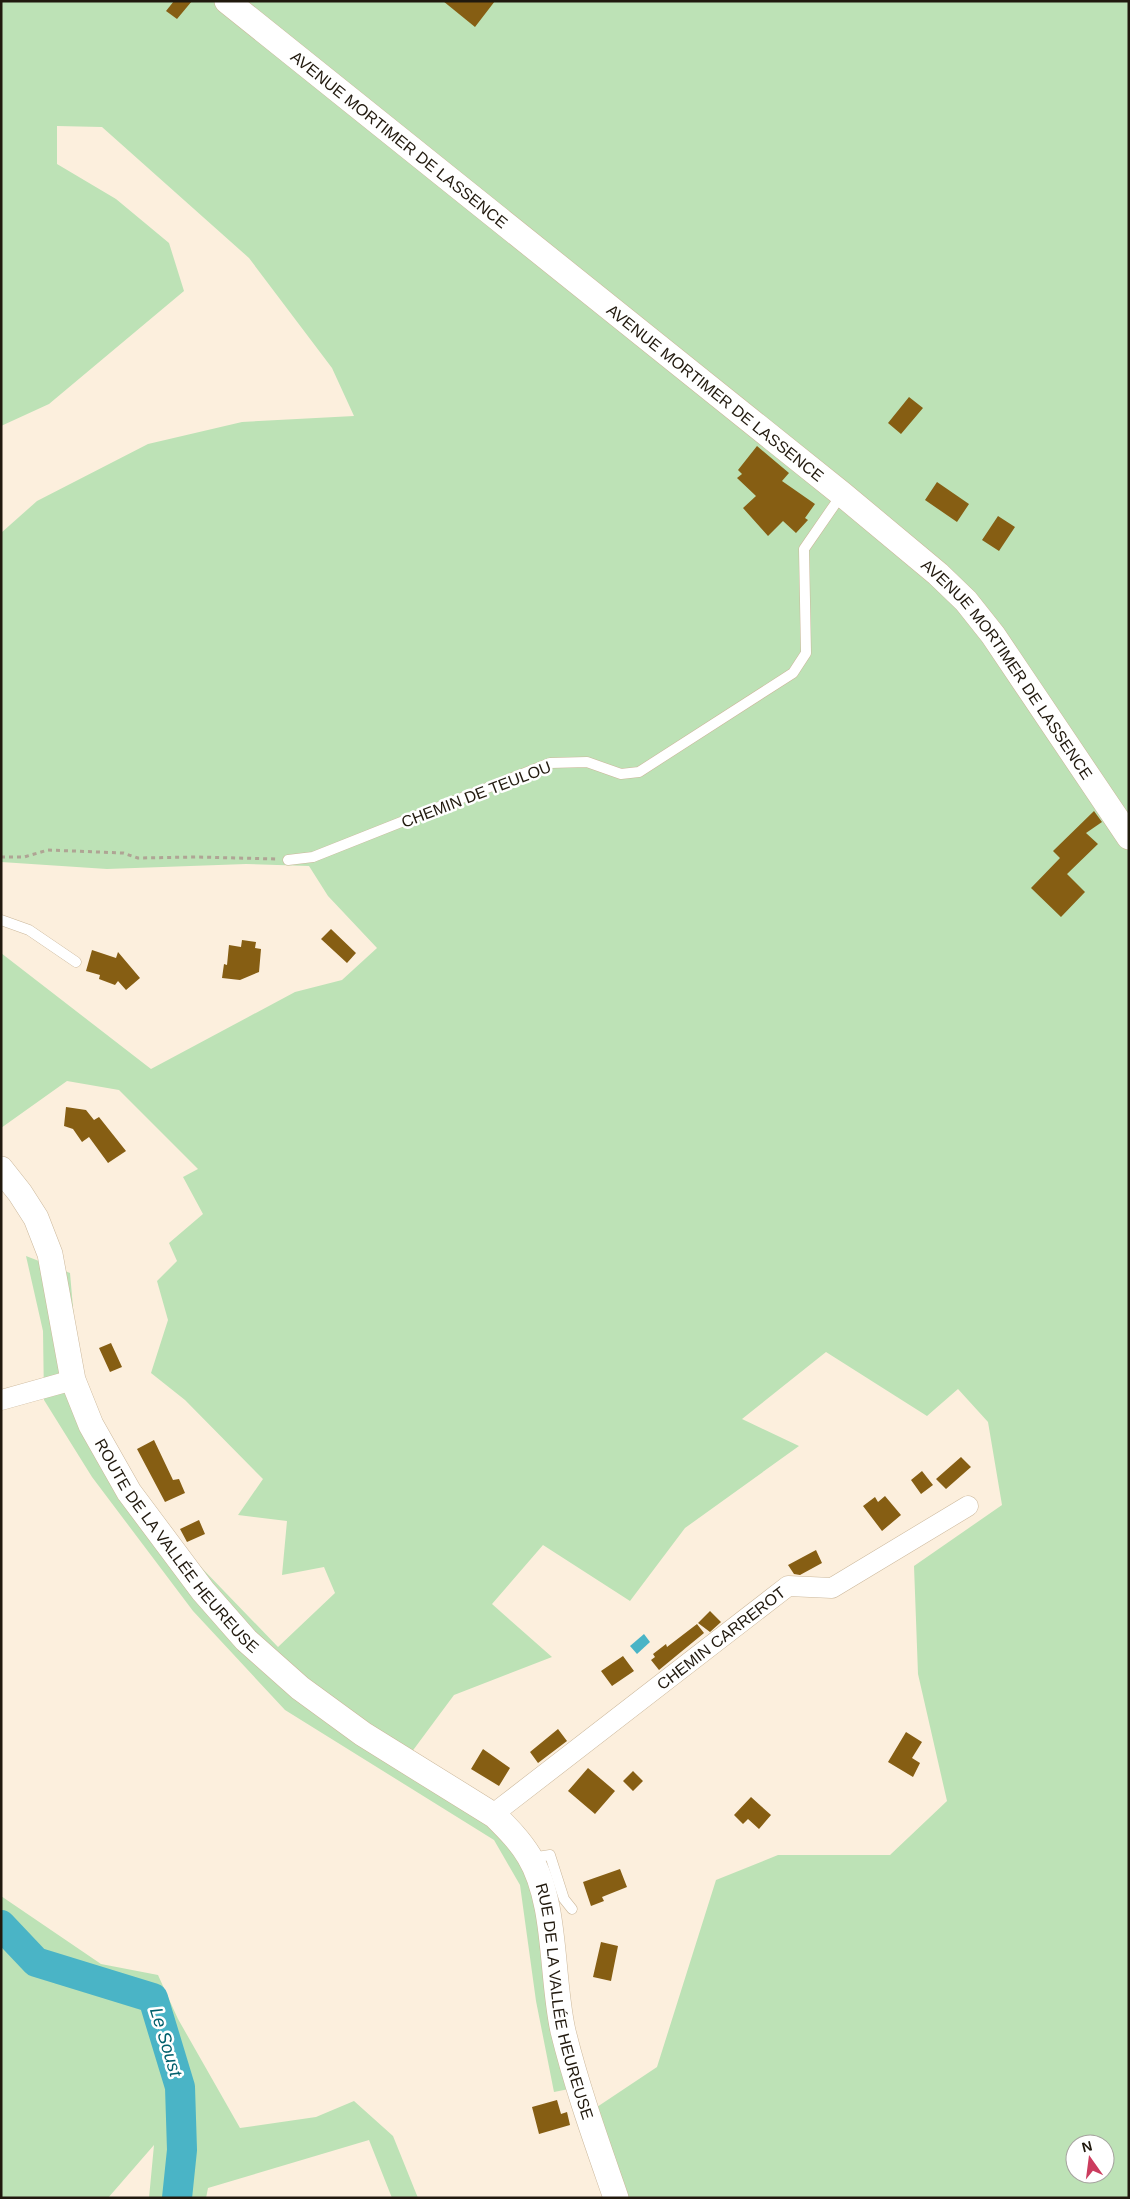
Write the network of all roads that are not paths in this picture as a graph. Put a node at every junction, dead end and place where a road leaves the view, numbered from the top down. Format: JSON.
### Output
{"nodes":[{"id":1,"x":233,"y":5,"type":"edge"},
{"id":2,"x":842,"y":494,"type":"junction"},
{"id":3,"x":1129,"y":837,"type":"edge"},
{"id":4,"x":288,"y":860,"type":"road end"},
{"id":5,"x":1,"y":920,"type":"edge"},
{"id":6,"x":76,"y":962,"type":"dead end"},
{"id":7,"x":1,"y":1169,"type":"edge"},
{"id":8,"x":73,"y":1380,"type":"junction"},
{"id":9,"x":1,"y":1400,"type":"edge"},
{"id":10,"x":968,"y":1506,"type":"dead end"},
{"id":11,"x":495,"y":1816,"type":"junction"},
{"id":12,"x":530,"y":1858,"type":"junction"},
{"id":13,"x":572,"y":1909,"type":"dead end"},
{"id":14,"x":616,"y":2198,"type":"edge"}],
"edges":[{"from":1,"to":2,"type":"street","name":"AVENUE MORTIMER DE LASSENCE"},
{"from":2,"to":3,"type":"street","name":"AVENUE MORTIMER DE LASSENCE"},
{"from":2,"to":4,"type":"lane","name":"CHEMIN DE TEULOU"},
{"from":5,"to":6,"type":"lane"},
{"from":7,"to":8,"type":"street","name":"ROUTE DE LA VALLÉE HEUREUSE"},
{"from":8,"to":9,"type":"street"},
{"from":8,"to":11,"type":"street","name":"ROUTE DE LA VALLÉE HEUREUSE"},
{"from":10,"to":11,"type":"street","name":"CHEMIN CARREROT"},
{"from":11,"to":12,"type":"street","name":"RUE DE LA VALLÉE HEUREUSE"},
{"from":12,"to":13,"type":"lane"},
{"from":12,"to":14,"type":"street","name":"RUE DE LA VALLÉE HEUREUSE"}]}
